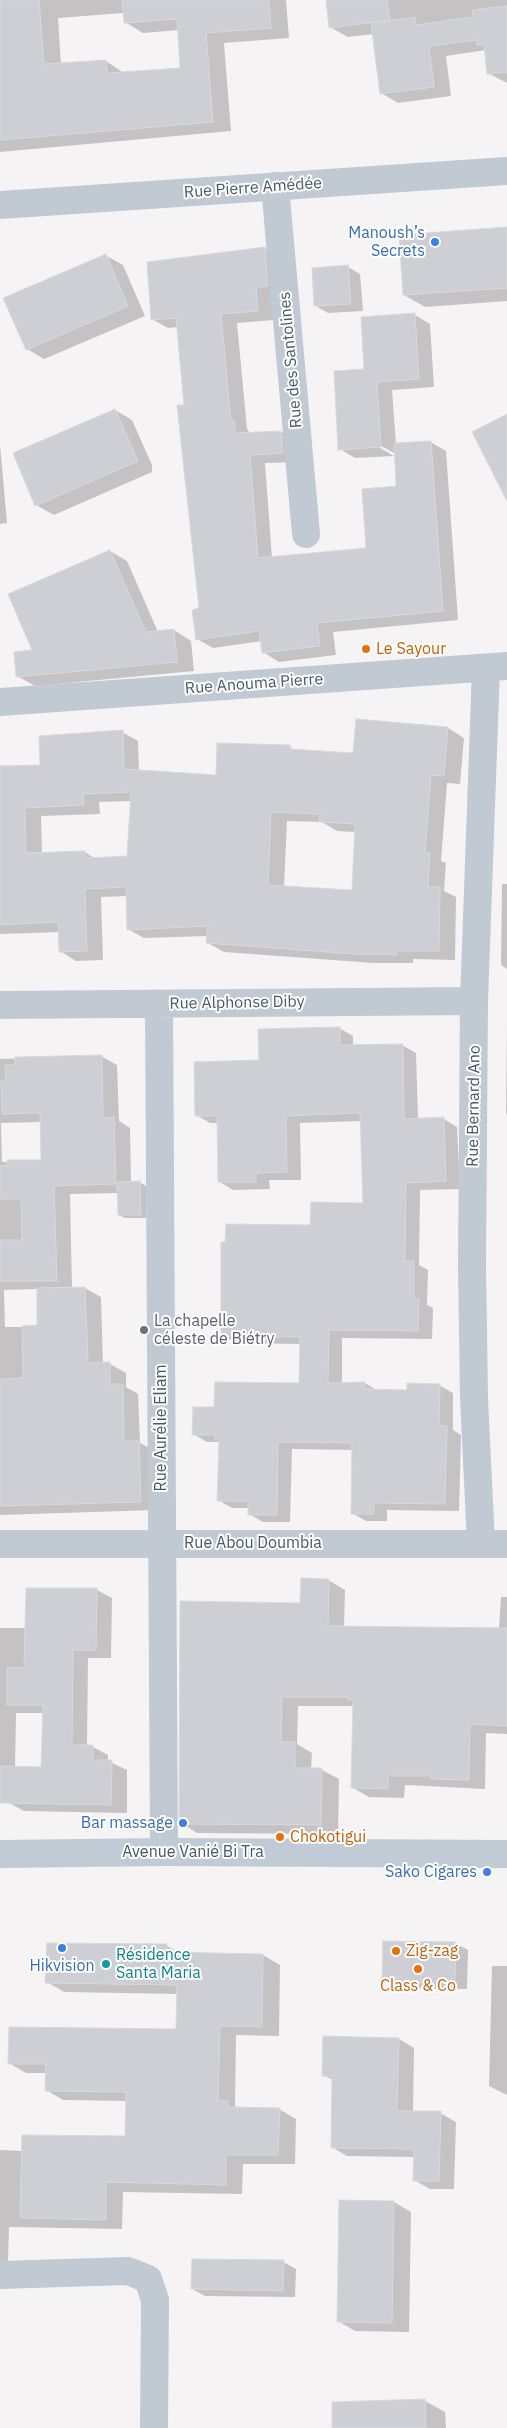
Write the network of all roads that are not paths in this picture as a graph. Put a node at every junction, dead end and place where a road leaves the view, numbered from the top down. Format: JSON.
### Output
{"nodes":[{"id":1,"x":507,"y":172,"type":"edge"},
{"id":2,"x":275,"y":186,"type":"junction"},
{"id":3,"x":0,"y":206,"type":"edge"},
{"id":4,"x":306,"y":534,"type":"dead end"},
{"id":5,"x":497,"y":667,"type":"edge"},
{"id":6,"x":0,"y":702,"type":"edge"},
{"id":7,"x":474,"y":1001,"type":"junction"},
{"id":8,"x":159,"y":1004,"type":"junction"},
{"id":9,"x":0,"y":1005,"type":"edge"},
{"id":10,"x":162,"y":1543,"type":"junction"},
{"id":11,"x":0,"y":1544,"type":"edge"},
{"id":12,"x":494,"y":1544,"type":"edge"},
{"id":13,"x":164,"y":1852,"type":"junction"},
{"id":14,"x":0,"y":1854,"type":"edge"},
{"id":15,"x":507,"y":1854,"type":"edge"},
{"id":16,"x":0,"y":2275,"type":"edge"},
{"id":17,"x":154,"y":2428,"type":"edge"}],
"edges":[{"from":1,"to":2,"type":"street","name":"Rue Pierre Amédée"},
{"from":2,"to":3,"type":"street","name":"Rue Pierre Amédée"},
{"from":2,"to":4,"type":"street","name":"Rue des Santolines"},
{"from":5,"to":6,"type":"street","name":"Rue Anouma Pierre"},
{"from":5,"to":7,"type":"street","name":"Rue Bernard Ano"},
{"from":7,"to":8,"type":"street","name":"Rue Alphonse Diby"},
{"from":7,"to":12,"type":"street","name":"Rue Bernard Ano"},
{"from":8,"to":9,"type":"street","name":"Rue Alphonse Diby"},
{"from":8,"to":10,"type":"street","name":"Rue Aurélie Eliam"},
{"from":10,"to":11,"type":"street","name":"Rue Abou Doumbia"},
{"from":10,"to":12,"type":"street","name":"Rue Abou Doumbia"},
{"from":10,"to":13,"type":"street","name":"Rue Aurélie Eliam"},
{"from":13,"to":14,"type":"street","name":"Avenue Vanié Bi Tra"},
{"from":13,"to":15,"type":"street","name":"Avenue Vanié Bi Tra"},
{"from":16,"to":17,"type":"street"}]}
